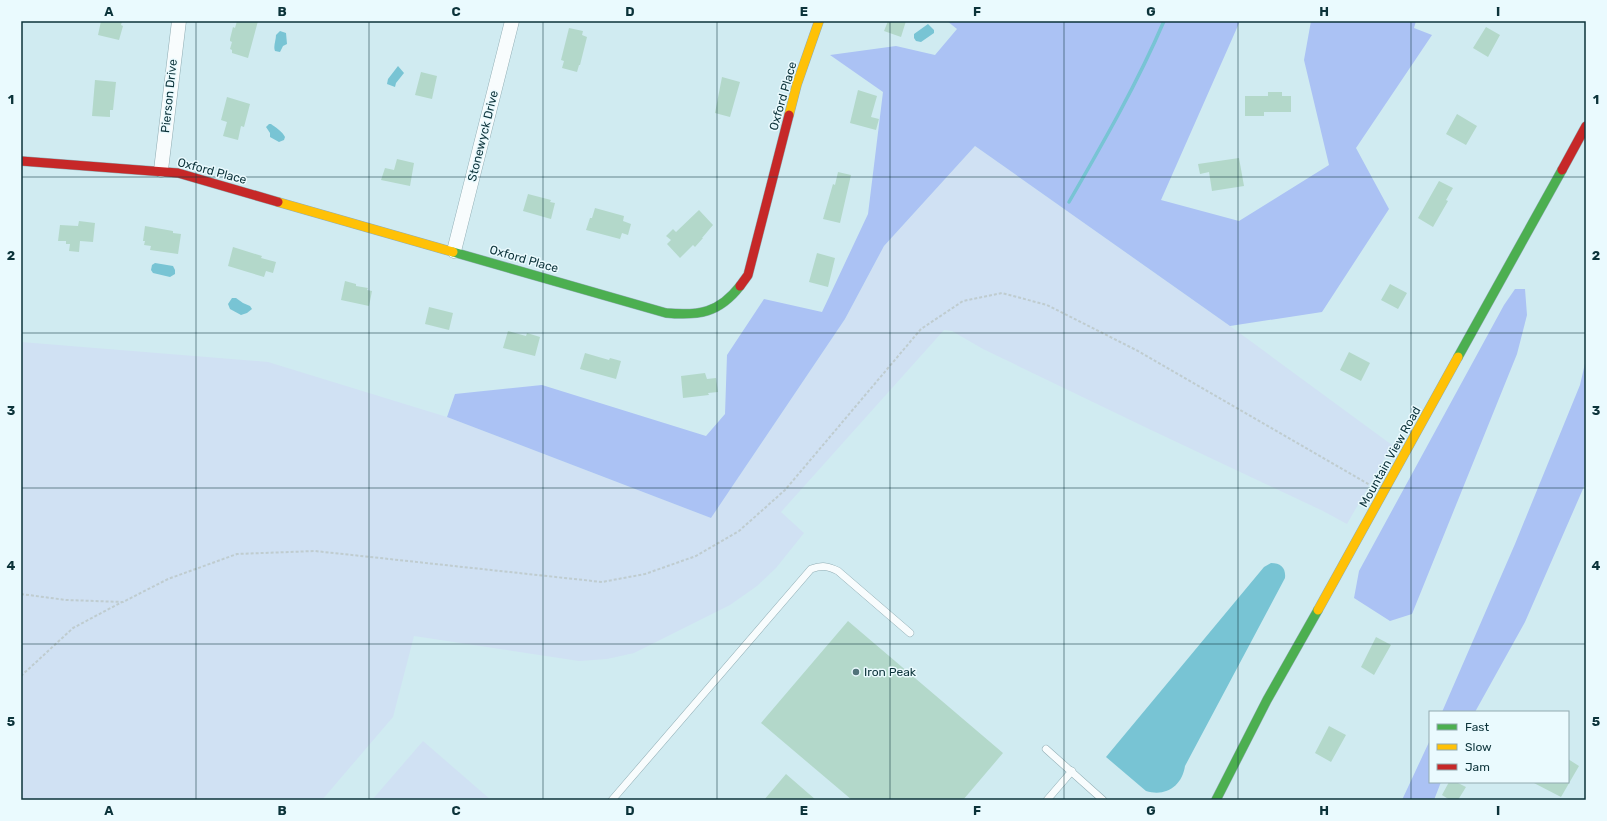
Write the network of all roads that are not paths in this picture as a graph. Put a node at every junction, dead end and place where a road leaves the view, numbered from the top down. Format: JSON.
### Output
{"nodes":[{"id":1,"x":179,"y":21,"type":"edge"},
{"id":2,"x":512,"y":21,"type":"edge"},
{"id":3,"x":819,"y":21,"type":"edge"},
{"id":4,"x":1586,"y":126,"type":"edge"},
{"id":5,"x":21,"y":162,"type":"edge"},
{"id":6,"x":161,"y":170,"type":"junction"},
{"id":7,"x":454,"y":251,"type":"junction"},
{"id":8,"x":910,"y":633,"type":"dead end"},
{"id":9,"x":1046,"y":749,"type":"dead end"},
{"id":10,"x":1072,"y":771,"type":"junction"},
{"id":11,"x":612,"y":800,"type":"edge"},
{"id":12,"x":1047,"y":800,"type":"edge"},
{"id":13,"x":1103,"y":800,"type":"edge"},
{"id":14,"x":1216,"y":800,"type":"edge"}],
"edges":[{"from":1,"to":6,"type":"street","name":"Pierson Drive"},
{"from":2,"to":7,"type":"street","name":"Stonewyck Drive"},
{"from":3,"to":7,"type":"street","name":"Oxford Place"},
{"from":4,"to":14,"type":"street","name":"Mountain View Road"},
{"from":5,"to":6,"type":"street","name":"Oxford Place"},
{"from":6,"to":7,"type":"street","name":"Oxford Place"},
{"from":8,"to":11,"type":"lane"},
{"from":9,"to":10,"type":"lane"},
{"from":10,"to":12,"type":"lane"},
{"from":10,"to":13,"type":"lane"}]}
